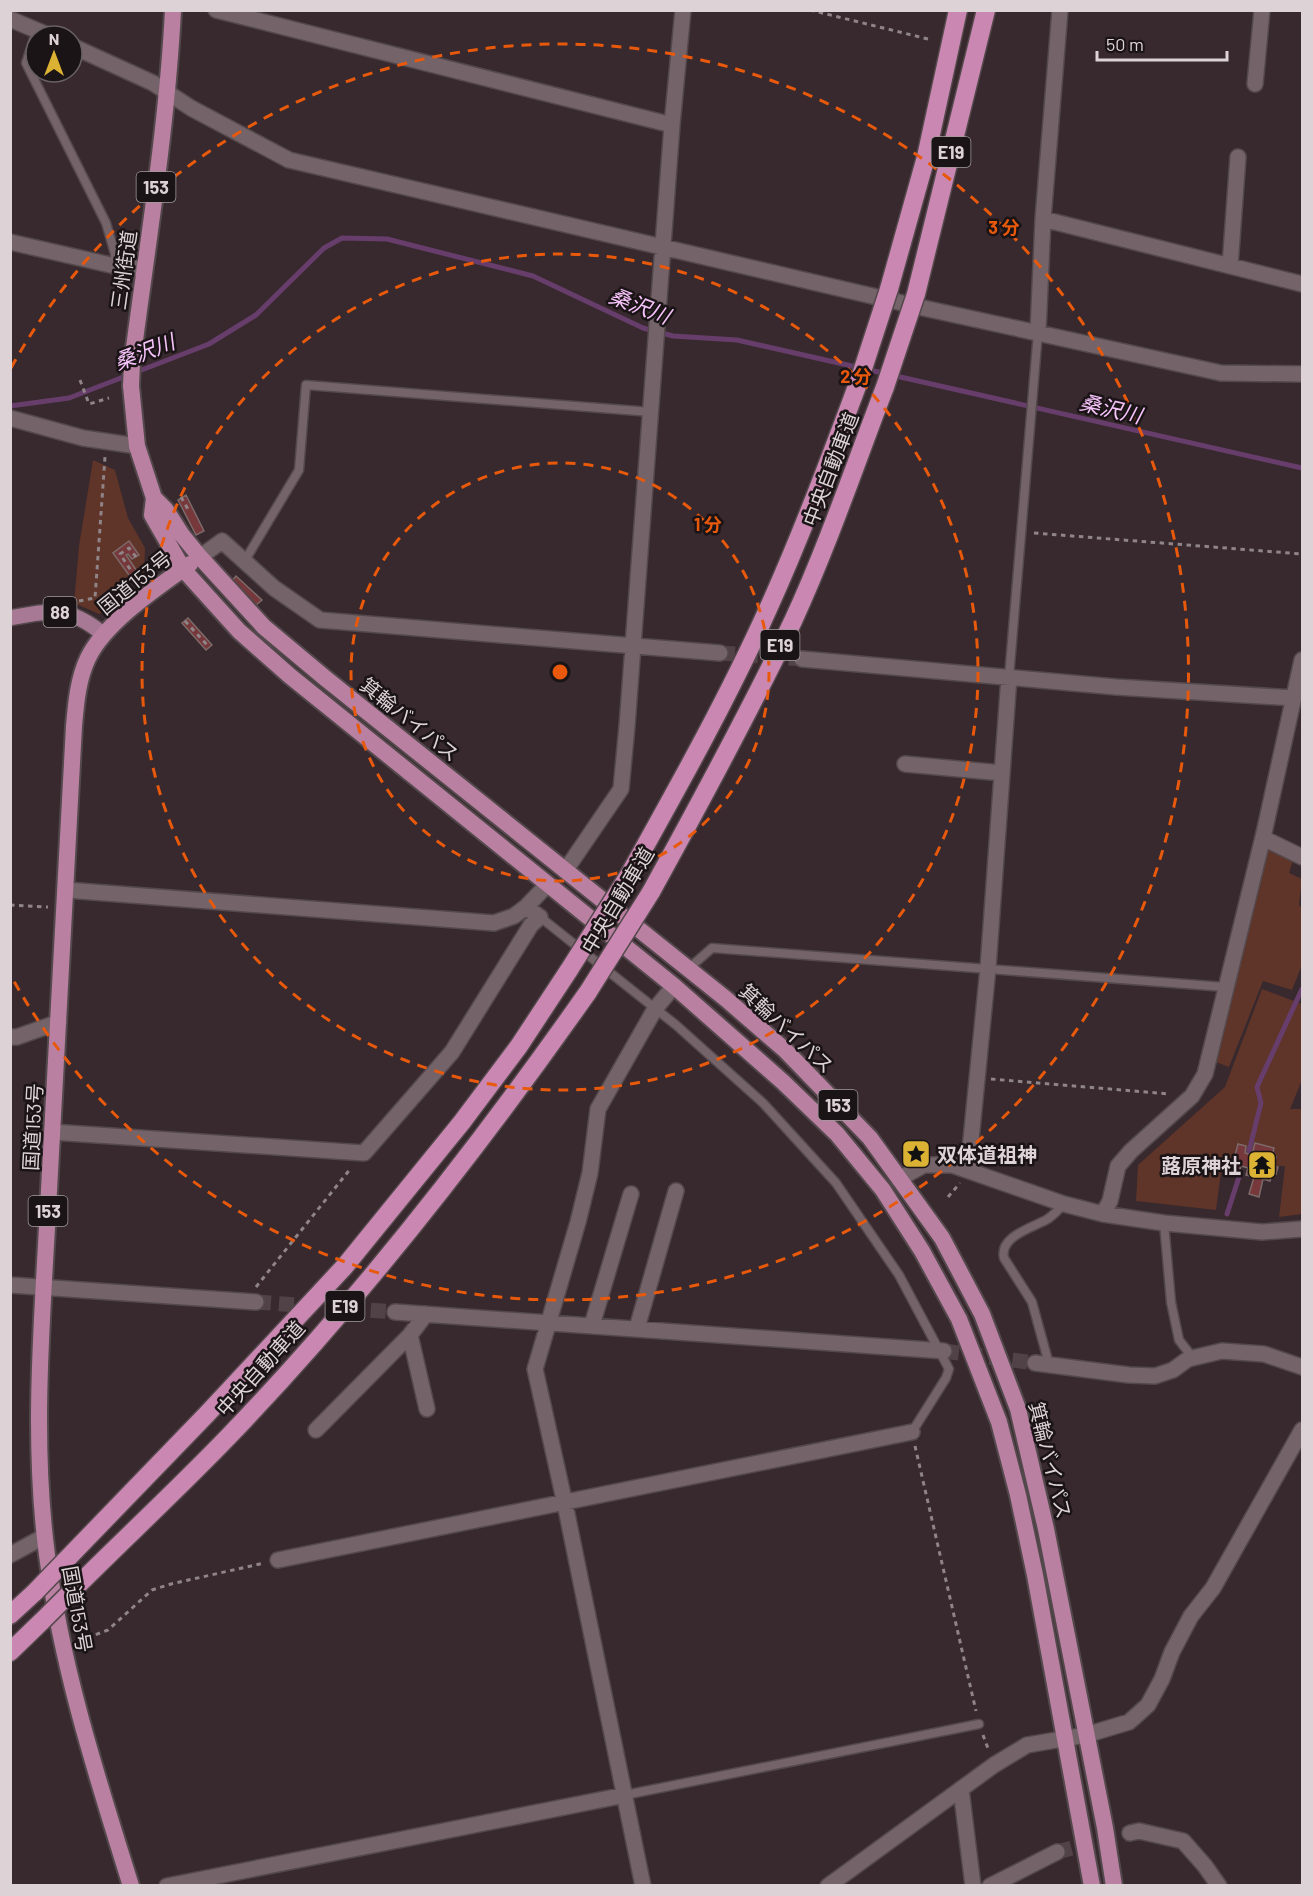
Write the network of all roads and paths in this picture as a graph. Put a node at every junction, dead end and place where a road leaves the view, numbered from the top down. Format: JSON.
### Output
{"nodes":[{"id":1,"x":173,"y":10,"type":"edge"},
{"id":2,"x":216,"y":10,"type":"edge"},
{"id":3,"x":683,"y":10,"type":"edge"},
{"id":4,"x":810,"y":10,"type":"edge"},
{"id":5,"x":958,"y":10,"type":"edge"},
{"id":6,"x":986,"y":10,"type":"edge"},
{"id":7,"x":1060,"y":10,"type":"edge"},
{"id":8,"x":1262,"y":10,"type":"edge"},
{"id":9,"x":10,"y":19,"type":"edge"},
{"id":10,"x":24,"y":25,"type":"edge"},
{"id":11,"x":928,"y":39,"type":"dead end"},
{"id":12,"x":84,"y":51,"type":"edge"},
{"id":13,"x":37,"y":84,"type":"edge"},
{"id":14,"x":1255,"y":84,"type":"dead end"},
{"id":15,"x":168,"y":93,"type":"junction"},
{"id":16,"x":672,"y":125,"type":"junction"},
{"id":17,"x":1238,"y":157,"type":"dead end"},
{"id":18,"x":1043,"y":219,"type":"junction"},
{"id":19,"x":10,"y":242,"type":"edge"},
{"id":20,"x":664,"y":248,"type":"junction"},
{"id":21,"x":115,"y":266,"type":"junction"},
{"id":22,"x":1230,"y":266,"type":"junction"},
{"id":23,"x":144,"y":269,"type":"junction"},
{"id":24,"x":1302,"y":284,"type":"edge"},
{"id":25,"x":1038,"y":332,"type":"junction"},
{"id":26,"x":1302,"y":374,"type":"edge"},
{"id":27,"x":80,"y":380,"type":"dead end"},
{"id":28,"x":109,"y":398,"type":"dead end"},
{"id":29,"x":651,"y":412,"type":"junction"},
{"id":30,"x":10,"y":418,"type":"edge"},
{"id":31,"x":137,"y":446,"type":"junction"},
{"id":32,"x":105,"y":457,"type":"dead end"},
{"id":33,"x":154,"y":498,"type":"junction"},
{"id":34,"x":1021,"y":532,"type":"junction"},
{"id":35,"x":1302,"y":554,"type":"edge"},
{"id":36,"x":135,"y":557,"type":"dead end"},
{"id":37,"x":200,"y":557,"type":"junction"},
{"id":38,"x":244,"y":562,"type":"junction"},
{"id":39,"x":183,"y":569,"type":"junction"},
{"id":40,"x":137,"y":580,"type":"dead end"},
{"id":41,"x":74,"y":602,"type":"dead end"},
{"id":42,"x":10,"y":618,"type":"edge"},
{"id":43,"x":185,"y":621,"type":"dead end"},
{"id":44,"x":103,"y":634,"type":"junction"},
{"id":45,"x":633,"y":645,"type":"junction"},
{"id":46,"x":209,"y":647,"type":"dead end"},
{"id":47,"x":720,"y":653,"type":"tunnel mouth"},
{"id":48,"x":802,"y":659,"type":"tunnel mouth"},
{"id":49,"x":1302,"y":660,"type":"edge"},
{"id":50,"x":1010,"y":677,"type":"junction"},
{"id":51,"x":1294,"y":698,"type":"junction"},
{"id":52,"x":905,"y":764,"type":"dead end"},
{"id":53,"x":1002,"y":773,"type":"junction"},
{"id":54,"x":1263,"y":838,"type":"junction"},
{"id":55,"x":1302,"y":857,"type":"edge"},
{"id":56,"x":565,"y":871,"type":"junction"},
{"id":57,"x":547,"y":885,"type":"junction"},
{"id":58,"x":66,"y":890,"type":"junction"},
{"id":59,"x":10,"y":905,"type":"edge"},
{"id":60,"x":65,"y":908,"type":"junction"},
{"id":61,"x":526,"y":908,"type":"junction"},
{"id":62,"x":540,"y":917,"type":"junction"},
{"id":63,"x":988,"y":968,"type":"junction"},
{"id":64,"x":688,"y":969,"type":"junction"},
{"id":65,"x":674,"y":986,"type":"junction"},
{"id":66,"x":1225,"y":987,"type":"junction"},
{"id":67,"x":655,"y":1009,"type":"junction"},
{"id":68,"x":59,"y":1022,"type":"junction"},
{"id":69,"x":10,"y":1037,"type":"edge"},
{"id":70,"x":978,"y":1078,"type":"junction"},
{"id":71,"x":1192,"y":1095,"type":"junction"},
{"id":72,"x":52,"y":1131,"type":"junction"},
{"id":73,"x":363,"y":1153,"type":"junction"},
{"id":74,"x":968,"y":1170,"type":"junction"},
{"id":75,"x":899,"y":1179,"type":"junction"},
{"id":76,"x":676,"y":1191,"type":"dead end"},
{"id":77,"x":631,"y":1194,"type":"dead end"},
{"id":78,"x":1064,"y":1204,"type":"junction"},
{"id":79,"x":1103,"y":1214,"type":"junction"},
{"id":80,"x":1164,"y":1223,"type":"junction"},
{"id":81,"x":1302,"y":1229,"type":"edge"},
{"id":82,"x":10,"y":1285,"type":"edge"},
{"id":83,"x":44,"y":1288,"type":"junction"},
{"id":84,"x":250,"y":1301,"type":"joint"},
{"id":85,"x":395,"y":1312,"type":"tunnel mouth"},
{"id":86,"x":426,"y":1314,"type":"junction"},
{"id":87,"x":548,"y":1322,"type":"junction"},
{"id":88,"x":592,"y":1325,"type":"junction"},
{"id":89,"x":637,"y":1328,"type":"junction"},
{"id":90,"x":410,"y":1335,"type":"junction"},
{"id":91,"x":942,"y":1351,"type":"junction"},
{"id":92,"x":1193,"y":1358,"type":"junction"},
{"id":93,"x":1042,"y":1363,"type":"joint"},
{"id":94,"x":1302,"y":1368,"type":"edge"},
{"id":95,"x":427,"y":1409,"type":"dead end"},
{"id":96,"x":316,"y":1430,"type":"dead end"},
{"id":97,"x":1302,"y":1430,"type":"edge"},
{"id":98,"x":912,"y":1432,"type":"junction"},
{"id":99,"x":565,"y":1504,"type":"junction"},
{"id":100,"x":45,"y":1536,"type":"junction"},
{"id":101,"x":10,"y":1555,"type":"edge"},
{"id":102,"x":278,"y":1560,"type":"joint"},
{"id":103,"x":10,"y":1615,"type":"edge"},
{"id":104,"x":63,"y":1647,"type":"junction"},
{"id":105,"x":10,"y":1652,"type":"edge"},
{"id":106,"x":979,"y":1724,"type":"junction"},
{"id":107,"x":1086,"y":1735,"type":"junction"},
{"id":108,"x":1064,"y":1738,"type":"junction"},
{"id":109,"x":994,"y":1765,"type":"junction"},
{"id":110,"x":961,"y":1789,"type":"junction"},
{"id":111,"x":625,"y":1795,"type":"junction"},
{"id":112,"x":1130,"y":1833,"type":"tunnel mouth"},
{"id":113,"x":1057,"y":1852,"type":"tunnel mouth"},
{"id":114,"x":132,"y":1886,"type":"edge"},
{"id":115,"x":167,"y":1886,"type":"edge"},
{"id":116,"x":643,"y":1886,"type":"edge"},
{"id":117,"x":828,"y":1886,"type":"edge"},
{"id":118,"x":973,"y":1886,"type":"edge"},
{"id":119,"x":990,"y":1886,"type":"edge"},
{"id":120,"x":1092,"y":1886,"type":"edge"},
{"id":121,"x":1114,"y":1886,"type":"edge"},
{"id":122,"x":1219,"y":1886,"type":"edge"}],
"edges":[{"from":1,"to":15,"type":"highway","name":"三州街道","number":"153"},
{"from":2,"to":16,"type":"street"},
{"from":3,"to":16,"type":"street"},
{"from":4,"to":11,"type":"path"},
{"from":5,"to":103,"type":"highway","name":"中央自動車道","number":"E19","bridge":true},
{"from":6,"to":105,"type":"highway","name":"中央自動車道","number":"E19","bridge":true},
{"from":7,"to":18,"type":"street"},
{"from":8,"to":14,"type":"street"},
{"from":9,"to":10,"type":"street"},
{"from":12,"to":15,"type":"street"},
{"from":13,"to":21,"type":"lane"},
{"from":15,"to":20,"type":"street"},
{"from":15,"to":23,"type":"highway","name":"三州街道","number":"153"},
{"from":16,"to":20,"type":"street"},
{"from":17,"to":22,"type":"street"},
{"from":18,"to":22,"type":"street"},
{"from":18,"to":25,"type":"street"},
{"from":19,"to":21,"type":"street"},
{"from":20,"to":25,"type":"street"},
{"from":20,"to":29,"type":"street"},
{"from":21,"to":23,"type":"street"},
{"from":22,"to":24,"type":"street"},
{"from":23,"to":31,"type":"highway","name":"三州街道","number":"153"},
{"from":25,"to":26,"type":"street"},
{"from":25,"to":34,"type":"lane"},
{"from":27,"to":28,"type":"path"},
{"from":29,"to":38,"type":"lane"},
{"from":29,"to":45,"type":"street"},
{"from":30,"to":31,"type":"street"},
{"from":31,"to":33,"type":"highway","name":"三州街道","number":"153"},
{"from":32,"to":41,"type":"path"},
{"from":33,"to":37,"type":"highway","name":"三州街道","number":"153"},
{"from":33,"to":39,"type":"highway","name":"三州街道","number":"153"},
{"from":34,"to":35,"type":"path"},
{"from":34,"to":50,"type":"lane"},
{"from":36,"to":40,"type":"path"},
{"from":37,"to":38,"type":"street"},
{"from":37,"to":39,"type":"highway","name":"国道153号","number":"153"},
{"from":37,"to":56,"type":"highway","name":"箕輪バイパス","number":"153"},
{"from":38,"to":45,"type":"street"},
{"from":39,"to":44,"type":"highway","name":"国道153号","number":"153"},
{"from":39,"to":57,"type":"highway","name":"箕輪バイパス","number":"153"},
{"from":42,"to":44,"type":"main road","number":"88"},
{"from":43,"to":46,"type":"path"},
{"from":44,"to":58,"type":"highway","name":"国道153号","number":"153"},
{"from":45,"to":47,"type":"street"},
{"from":45,"to":56,"type":"street"},
{"from":48,"to":50,"type":"street"},
{"from":49,"to":51,"type":"street"},
{"from":50,"to":51,"type":"street"},
{"from":50,"to":53,"type":"street"},
{"from":51,"to":54,"type":"street"},
{"from":52,"to":53,"type":"street"},
{"from":53,"to":63,"type":"street"},
{"from":54,"to":55,"type":"street"},
{"from":54,"to":66,"type":"street"},
{"from":56,"to":64,"type":"highway","name":"箕輪バイパス","number":"153"},
{"from":57,"to":61,"type":"street"},
{"from":57,"to":65,"type":"highway","name":"箕輪バイパス","number":"153"},
{"from":58,"to":60,"type":"highway","name":"国道153号","number":"153"},
{"from":58,"to":61,"type":"street"},
{"from":59,"to":60,"type":"path"},
{"from":60,"to":68,"type":"highway","name":"国道153号","number":"153"},
{"from":61,"to":62,"type":"street"},
{"from":62,"to":67,"type":"lane"},
{"from":62,"to":73,"type":"street"},
{"from":63,"to":64,"type":"lane"},
{"from":63,"to":66,"type":"lane"},
{"from":63,"to":70,"type":"street"},
{"from":64,"to":75,"type":"highway","name":"箕輪バイパス","number":"153"},
{"from":65,"to":67,"type":"street"},
{"from":65,"to":108,"type":"highway","name":"箕輪バイパス","number":"153"},
{"from":66,"to":71,"type":"street"},
{"from":67,"to":87,"type":"street"},
{"from":67,"to":91,"type":"lane"},
{"from":68,"to":69,"type":"street"},
{"from":68,"to":72,"type":"highway","name":"国道153号","number":"153"},
{"from":70,"to":71,"type":"path"},
{"from":70,"to":74,"type":"street"},
{"from":71,"to":79,"type":"street"},
{"from":72,"to":73,"type":"street"},
{"from":72,"to":83,"type":"highway","name":"国道153号","number":"153"},
{"from":73,"to":84,"type":"path"},
{"from":74,"to":75,"type":"street"},
{"from":74,"to":78,"type":"street"},
{"from":75,"to":107,"type":"highway","name":"箕輪バイパス","number":"153"},
{"from":76,"to":89,"type":"street"},
{"from":77,"to":88,"type":"street"},
{"from":78,"to":79,"type":"street"},
{"from":78,"to":93,"type":"lane"},
{"from":79,"to":80,"type":"street"},
{"from":80,"to":81,"type":"street"},
{"from":80,"to":92,"type":"lane"},
{"from":82,"to":83,"type":"street"},
{"from":83,"to":84,"type":"street"},
{"from":83,"to":100,"type":"highway","name":"国道153号","number":"153"},
{"from":85,"to":86,"type":"street"},
{"from":86,"to":87,"type":"street"},
{"from":86,"to":90,"type":"street"},
{"from":87,"to":88,"type":"street"},
{"from":87,"to":99,"type":"street"},
{"from":88,"to":89,"type":"street"},
{"from":89,"to":91,"type":"street"},
{"from":90,"to":95,"type":"street"},
{"from":90,"to":96,"type":"street"},
{"from":91,"to":98,"type":"lane"},
{"from":92,"to":93,"type":"street"},
{"from":92,"to":94,"type":"street"},
{"from":97,"to":107,"type":"street"},
{"from":98,"to":99,"type":"street"},
{"from":98,"to":106,"type":"path"},
{"from":99,"to":102,"type":"street"},
{"from":99,"to":111,"type":"street"},
{"from":100,"to":101,"type":"street"},
{"from":100,"to":104,"type":"highway","name":"国道153号","number":"153"},
{"from":102,"to":104,"type":"path"},
{"from":104,"to":114,"type":"highway","name":"国道153号","number":"153"},
{"from":106,"to":109,"type":"path"},
{"from":106,"to":111,"type":"lane"},
{"from":107,"to":108,"type":"street"},
{"from":107,"to":121,"type":"highway","name":"箕輪バイパス","number":"153"},
{"from":108,"to":109,"type":"street"},
{"from":108,"to":120,"type":"highway","name":"箕輪バイパス","number":"153"},
{"from":109,"to":110,"type":"street"},
{"from":110,"to":117,"type":"street"},
{"from":110,"to":118,"type":"street"},
{"from":111,"to":115,"type":"street"},
{"from":111,"to":116,"type":"street"},
{"from":112,"to":122,"type":"street"},
{"from":113,"to":119,"type":"street"}]}
